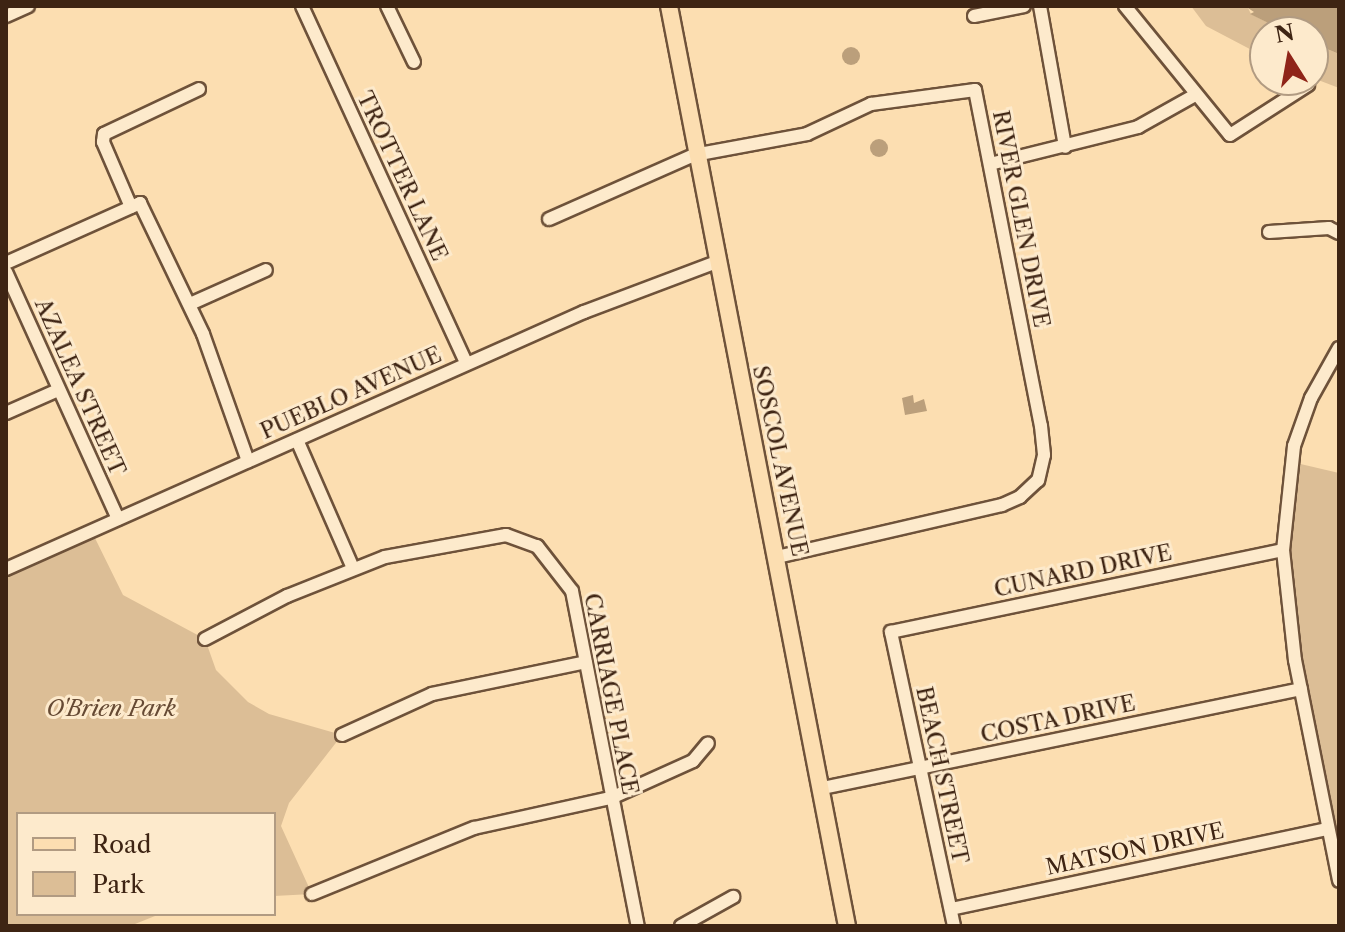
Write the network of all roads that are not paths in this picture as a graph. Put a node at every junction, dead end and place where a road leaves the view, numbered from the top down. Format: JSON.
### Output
{"nodes":[{"id":1,"x":28,"y":6,"type":"edge"},
{"id":2,"x":302,"y":6,"type":"edge"},
{"id":3,"x":387,"y":6,"type":"edge"},
{"id":4,"x":669,"y":6,"type":"edge"},
{"id":5,"x":1024,"y":6,"type":"edge"},
{"id":6,"x":1040,"y":6,"type":"edge"},
{"id":7,"x":1125,"y":6,"type":"edge"},
{"id":8,"x":6,"y":16,"type":"edge"},
{"id":9,"x":974,"y":16,"type":"dead end"},
{"id":10,"x":414,"y":62,"type":"dead end"},
{"id":11,"x":199,"y":89,"type":"dead end"},
{"id":12,"x":1195,"y":95,"type":"junction"},
{"id":13,"x":1291,"y":96,"type":"edge"},
{"id":14,"x":1065,"y":147,"type":"junction"},
{"id":15,"x":694,"y":155,"type":"junction"},
{"id":16,"x":990,"y":164,"type":"junction"},
{"id":17,"x":136,"y":205,"type":"junction"},
{"id":18,"x":549,"y":219,"type":"dead end"},
{"id":19,"x":1269,"y":232,"type":"dead end"},
{"id":20,"x":1339,"y":233,"type":"edge"},
{"id":21,"x":716,"y":262,"type":"junction"},
{"id":22,"x":6,"y":263,"type":"edge"},
{"id":23,"x":266,"y":270,"type":"dead end"},
{"id":24,"x":6,"y":272,"type":"edge"},
{"id":25,"x":190,"y":304,"type":"junction"},
{"id":26,"x":1339,"y":348,"type":"edge"},
{"id":27,"x":466,"y":363,"type":"junction"},
{"id":28,"x":58,"y":390,"type":"junction"},
{"id":29,"x":6,"y":413,"type":"edge"},
{"id":30,"x":297,"y":440,"type":"junction"},
{"id":31,"x":248,"y":461,"type":"junction"},
{"id":32,"x":118,"y":519,"type":"junction"},
{"id":33,"x":1283,"y":550,"type":"junction"},
{"id":34,"x":777,"y":557,"type":"junction"},
{"id":35,"x":353,"y":568,"type":"junction"},
{"id":36,"x":6,"y":569,"type":"edge"},
{"id":37,"x":891,"y":632,"type":"joint"},
{"id":38,"x":205,"y":639,"type":"dead end"},
{"id":39,"x":586,"y":662,"type":"junction"},
{"id":40,"x":1301,"y":689,"type":"junction"},
{"id":41,"x":342,"y":735,"type":"dead end"},
{"id":42,"x":708,"y":743,"type":"dead end"},
{"id":43,"x":920,"y":768,"type":"junction"},
{"id":44,"x":823,"y":788,"type":"junction"},
{"id":45,"x":611,"y":798,"type":"junction"},
{"id":46,"x":1328,"y":829,"type":"junction"},
{"id":47,"x":1339,"y":881,"type":"edge"},
{"id":48,"x":312,"y":894,"type":"dead end"},
{"id":49,"x":733,"y":897,"type":"dead end"},
{"id":50,"x":951,"y":909,"type":"junction"},
{"id":51,"x":638,"y":926,"type":"edge"},
{"id":52,"x":681,"y":926,"type":"edge"},
{"id":53,"x":847,"y":926,"type":"edge"},
{"id":54,"x":954,"y":926,"type":"edge"}],
"edges":[{"from":1,"to":8,"type":"street"},
{"from":2,"to":27,"type":"street","name":"TROTTER LANE"},
{"from":3,"to":10,"type":"street"},
{"from":4,"to":15,"type":"main road","name":"SOSCOL AVENUE"},
{"from":5,"to":9,"type":"street"},
{"from":6,"to":14,"type":"street"},
{"from":7,"to":12,"type":"street"},
{"from":11,"to":17,"type":"street"},
{"from":12,"to":13,"type":"street"},
{"from":12,"to":14,"type":"street"},
{"from":14,"to":16,"type":"street"},
{"from":15,"to":16,"type":"street","name":"RIVER GLEN DRIVE"},
{"from":15,"to":18,"type":"street","name":"RIVER GLEN DRIVE"},
{"from":15,"to":21,"type":"main road","name":"SOSCOL AVENUE"},
{"from":16,"to":34,"type":"street","name":"RIVER GLEN DRIVE"},
{"from":17,"to":22,"type":"street"},
{"from":17,"to":25,"type":"street"},
{"from":19,"to":20,"type":"street"},
{"from":21,"to":27,"type":"street","name":"PUEBLO AVENUE"},
{"from":21,"to":34,"type":"main road","name":"SOSCOL AVENUE"},
{"from":23,"to":25,"type":"street"},
{"from":24,"to":28,"type":"street","name":"AZALEA STREET"},
{"from":25,"to":31,"type":"street"},
{"from":26,"to":33,"type":"street"},
{"from":27,"to":30,"type":"street","name":"PUEBLO AVENUE"},
{"from":28,"to":29,"type":"street"},
{"from":28,"to":32,"type":"street","name":"AZALEA STREET"},
{"from":30,"to":31,"type":"street","name":"PUEBLO AVENUE"},
{"from":30,"to":35,"type":"street"},
{"from":31,"to":32,"type":"street","name":"PUEBLO AVENUE"},
{"from":32,"to":36,"type":"street","name":"PUEBLO AVENUE"},
{"from":33,"to":37,"type":"street","name":"CUNARD DRIVE"},
{"from":33,"to":40,"type":"street"},
{"from":34,"to":44,"type":"main road","name":"SOSCOL AVENUE"},
{"from":35,"to":38,"type":"street","name":"CARRIAGE PLACE"},
{"from":35,"to":39,"type":"street","name":"CARRIAGE PLACE"},
{"from":37,"to":43,"type":"street","name":"BEACH STREET"},
{"from":39,"to":41,"type":"street"},
{"from":39,"to":45,"type":"street","name":"CARRIAGE PLACE"},
{"from":40,"to":43,"type":"street","name":"COSTA DRIVE"},
{"from":40,"to":46,"type":"street"},
{"from":42,"to":45,"type":"street"},
{"from":43,"to":44,"type":"street","name":"COSTA DRIVE"},
{"from":43,"to":50,"type":"street","name":"BEACH STREET"},
{"from":44,"to":53,"type":"main road","name":"SOSCOL AVENUE"},
{"from":45,"to":48,"type":"street"},
{"from":45,"to":51,"type":"street","name":"CARRIAGE PLACE"},
{"from":46,"to":47,"type":"street"},
{"from":46,"to":50,"type":"street","name":"MATSON DRIVE"},
{"from":49,"to":52,"type":"street"},
{"from":50,"to":54,"type":"street","name":"BEACH STREET"}]}
